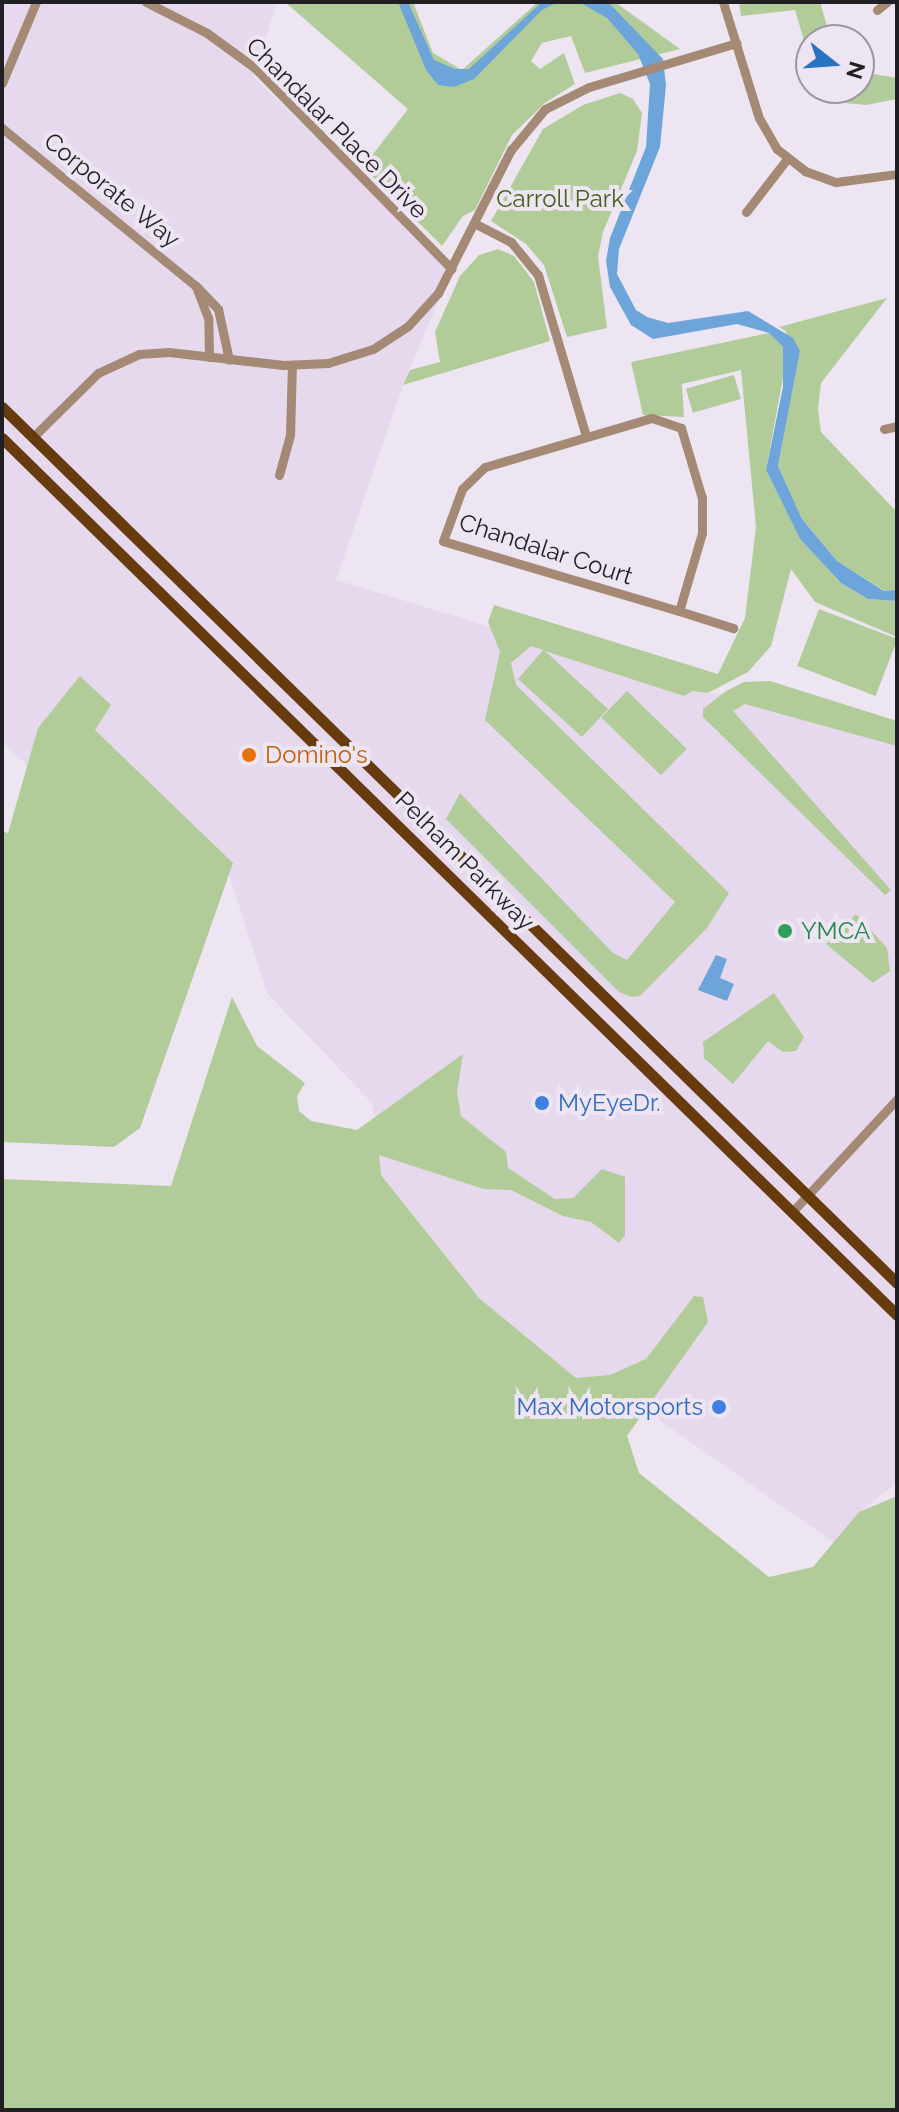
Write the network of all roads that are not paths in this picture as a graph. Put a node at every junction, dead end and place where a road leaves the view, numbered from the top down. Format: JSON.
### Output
{"nodes":[{"id":1,"x":36,"y":2,"type":"edge"},
{"id":2,"x":146,"y":2,"type":"edge"},
{"id":3,"x":723,"y":2,"type":"edge"},
{"id":4,"x":887,"y":2,"type":"edge"},
{"id":5,"x":877,"y":10,"type":"dead end"},
{"id":6,"x":737,"y":43,"type":"junction"},
{"id":7,"x":2,"y":83,"type":"edge"},
{"id":8,"x":2,"y":128,"type":"edge"},
{"id":9,"x":787,"y":159,"type":"junction"},
{"id":10,"x":897,"y":174,"type":"edge"},
{"id":11,"x":746,"y":212,"type":"dead end"},
{"id":12,"x":474,"y":223,"type":"junction"},
{"id":13,"x":452,"y":269,"type":"junction"},
{"id":14,"x":196,"y":286,"type":"junction"},
{"id":15,"x":209,"y":357,"type":"junction"},
{"id":16,"x":229,"y":360,"type":"junction"},
{"id":17,"x":292,"y":365,"type":"junction"},
{"id":18,"x":2,"y":407,"type":"edge"},
{"id":19,"x":897,"y":426,"type":"edge"},
{"id":20,"x":884,"y":429,"type":"dead end"},
{"id":21,"x":586,"y":436,"type":"junction"},
{"id":22,"x":33,"y":437,"type":"junction"},
{"id":23,"x":2,"y":438,"type":"edge"},
{"id":24,"x":18,"y":454,"type":"junction"},
{"id":25,"x":279,"y":475,"type":"dead end"},
{"id":26,"x":74,"y":477,"type":"junction"},
{"id":27,"x":59,"y":494,"type":"junction"},
{"id":28,"x":679,"y":611,"type":"junction"},
{"id":29,"x":733,"y":628,"type":"dead end"},
{"id":30,"x":238,"y":638,"type":"junction"},
{"id":31,"x":223,"y":655,"type":"junction"},
{"id":32,"x":327,"y":725,"type":"junction"},
{"id":33,"x":311,"y":741,"type":"junction"},
{"id":34,"x":423,"y":819,"type":"junction"},
{"id":35,"x":407,"y":836,"type":"junction"},
{"id":36,"x":631,"y":1022,"type":"junction"},
{"id":37,"x":620,"y":1044,"type":"junction"},
{"id":38,"x":897,"y":1099,"type":"edge"},
{"id":39,"x":772,"y":1161,"type":"junction"},
{"id":40,"x":755,"y":1176,"type":"junction"},
{"id":41,"x":808,"y":1196,"type":"junction"},
{"id":42,"x":792,"y":1212,"type":"junction"},
{"id":43,"x":861,"y":1248,"type":"junction"},
{"id":44,"x":844,"y":1264,"type":"junction"},
{"id":45,"x":897,"y":1283,"type":"edge"},
{"id":46,"x":895,"y":1310,"type":"edge"}],
"edges":[{"from":1,"to":7,"type":"street"},
{"from":2,"to":13,"type":"street","name":"Chandalar Place Drive"},
{"from":3,"to":6,"type":"street"},
{"from":4,"to":5,"type":"street"},
{"from":6,"to":9,"type":"street"},
{"from":6,"to":12,"type":"street"},
{"from":8,"to":14,"type":"street","name":"Corporate Way"},
{"from":9,"to":10,"type":"street"},
{"from":9,"to":11,"type":"street"},
{"from":12,"to":13,"type":"street"},
{"from":12,"to":21,"type":"street"},
{"from":13,"to":17,"type":"street"},
{"from":14,"to":15,"type":"street"},
{"from":14,"to":16,"type":"street","name":"Corporate Way"},
{"from":15,"to":16,"type":"street"},
{"from":15,"to":22,"type":"street"},
{"from":16,"to":17,"type":"street"},
{"from":17,"to":25,"type":"street"},
{"from":18,"to":22,"type":"main road","name":"Pelham Parkway"},
{"from":19,"to":20,"type":"street"},
{"from":21,"to":28,"type":"street","name":"Chandalar Court"},
{"from":21,"to":28,"type":"street","name":"Chandalar Court"},
{"from":22,"to":24,"type":"main road"},
{"from":22,"to":26,"type":"main road","name":"Pelham Parkway"},
{"from":23,"to":24,"type":"main road","name":"Pelham Parkway"},
{"from":24,"to":27,"type":"main road","name":"Pelham Parkway"},
{"from":26,"to":27,"type":"main road"},
{"from":26,"to":30,"type":"main road","name":"Pelham Parkway"},
{"from":27,"to":31,"type":"main road","name":"Pelham Parkway"},
{"from":28,"to":29,"type":"street","name":"Chandalar Court"},
{"from":30,"to":31,"type":"main road"},
{"from":30,"to":32,"type":"main road","name":"Pelham Parkway"},
{"from":31,"to":33,"type":"main road","name":"Pelham Parkway"},
{"from":32,"to":33,"type":"main road"},
{"from":32,"to":34,"type":"main road","name":"Pelham Parkway"},
{"from":33,"to":35,"type":"main road","name":"Pelham Parkway"},
{"from":34,"to":35,"type":"main road"},
{"from":34,"to":36,"type":"main road","name":"Pelham Parkway"},
{"from":35,"to":37,"type":"main road","name":"Pelham Parkway"},
{"from":36,"to":37,"type":"main road"},
{"from":36,"to":39,"type":"main road","name":"Pelham Parkway"},
{"from":37,"to":40,"type":"main road","name":"Pelham Parkway"},
{"from":38,"to":41,"type":"street"},
{"from":39,"to":40,"type":"main road"},
{"from":39,"to":41,"type":"main road","name":"Pelham Parkway"},
{"from":40,"to":42,"type":"main road","name":"Pelham Parkway"},
{"from":41,"to":42,"type":"street"},
{"from":41,"to":43,"type":"main road","name":"Pelham Parkway"},
{"from":42,"to":44,"type":"main road","name":"Pelham Parkway"},
{"from":43,"to":44,"type":"main road"},
{"from":43,"to":45,"type":"main road","name":"Pelham Parkway"},
{"from":44,"to":46,"type":"main road","name":"Pelham Parkway"}]}
